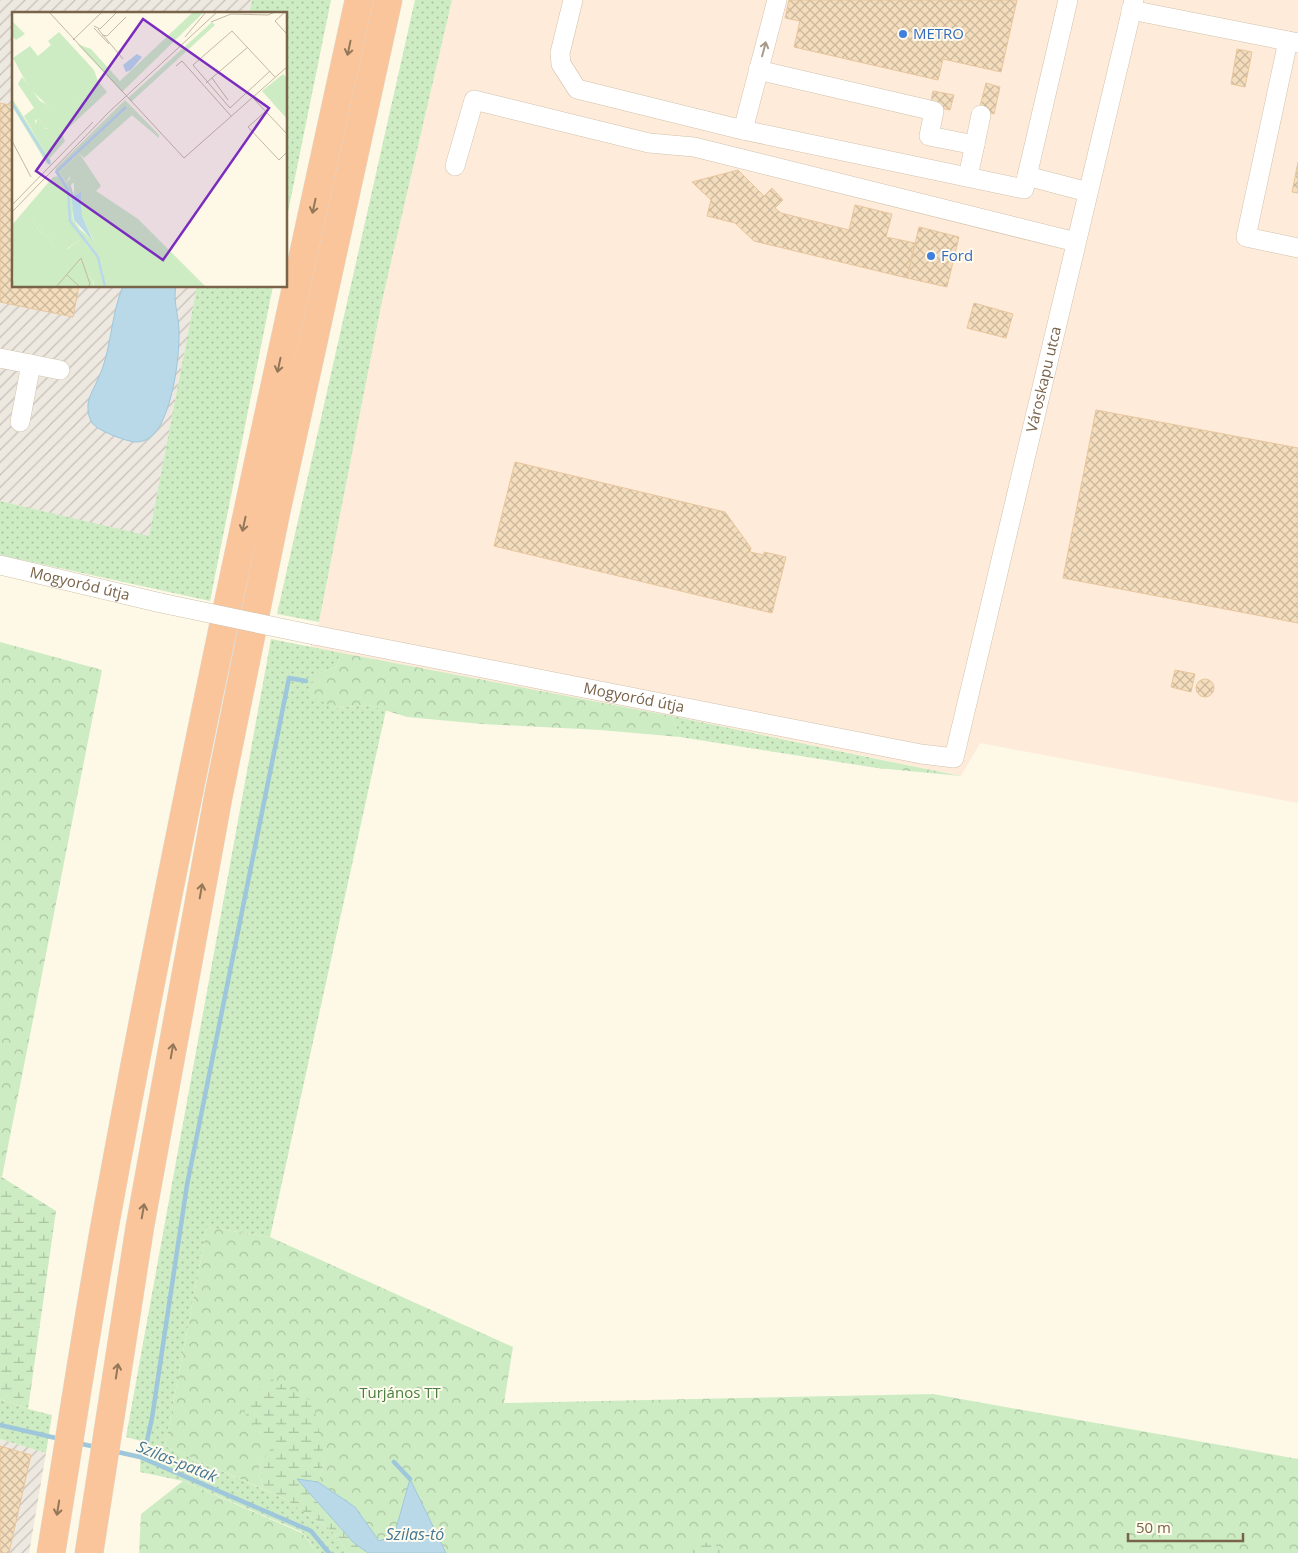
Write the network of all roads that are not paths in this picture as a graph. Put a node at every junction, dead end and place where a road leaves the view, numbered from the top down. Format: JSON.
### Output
{"nodes":[{"id":1,"x":359,"y":0,"type":"edge"},
{"id":2,"x":388,"y":0,"type":"edge"},
{"id":3,"x":574,"y":0,"type":"edge"},
{"id":4,"x":777,"y":0,"type":"edge"},
{"id":5,"x":1068,"y":0,"type":"edge"},
{"id":6,"x":1132,"y":5,"type":"edge"},
{"id":7,"x":1293,"y":42,"type":"edge"},
{"id":8,"x":758,"y":70,"type":"junction"},
{"id":9,"x":981,"y":115,"type":"dead end"},
{"id":10,"x":743,"y":130,"type":"junction"},
{"id":11,"x":975,"y":145,"type":"junction"},
{"id":12,"x":455,"y":166,"type":"dead end"},
{"id":13,"x":1027,"y":176,"type":"junction"},
{"id":14,"x":968,"y":177,"type":"junction"},
{"id":15,"x":1088,"y":192,"type":"junction"},
{"id":16,"x":1076,"y":242,"type":"junction"},
{"id":17,"x":1298,"y":248,"type":"edge"},
{"id":18,"x":0,"y":358,"type":"edge"},
{"id":19,"x":32,"y":364,"type":"junction"},
{"id":20,"x":60,"y":370,"type":"dead end"},
{"id":21,"x":20,"y":422,"type":"dead end"},
{"id":22,"x":0,"y":565,"type":"edge"},
{"id":23,"x":954,"y":758,"type":"joint"},
{"id":24,"x":51,"y":1553,"type":"edge"},
{"id":25,"x":89,"y":1553,"type":"edge"}],
"edges":[{"from":1,"to":24,"type":"highway","one_way":true},
{"from":25,"to":2,"type":"highway","one_way":true},
{"from":3,"to":10,"type":"street"},
{"from":8,"to":4,"type":"street","one_way":true},
{"from":5,"to":13,"type":"street"},
{"from":6,"to":7,"type":"street"},
{"from":6,"to":15,"type":"street","name":"Városkapu utca"},
{"from":7,"to":17,"type":"street"},
{"from":8,"to":10,"type":"street"},
{"from":8,"to":11,"type":"street"},
{"from":9,"to":11,"type":"street"},
{"from":10,"to":14,"type":"street"},
{"from":11,"to":14,"type":"street"},
{"from":12,"to":16,"type":"street"},
{"from":13,"to":14,"type":"street"},
{"from":13,"to":15,"type":"street"},
{"from":15,"to":16,"type":"street","name":"Városkapu utca"},
{"from":16,"to":23,"type":"street","name":"Városkapu utca"},
{"from":18,"to":19,"type":"street"},
{"from":19,"to":20,"type":"street"},
{"from":19,"to":21,"type":"street"},
{"from":22,"to":23,"type":"street","name":"Mogyoród útja","bridge":true}]}
